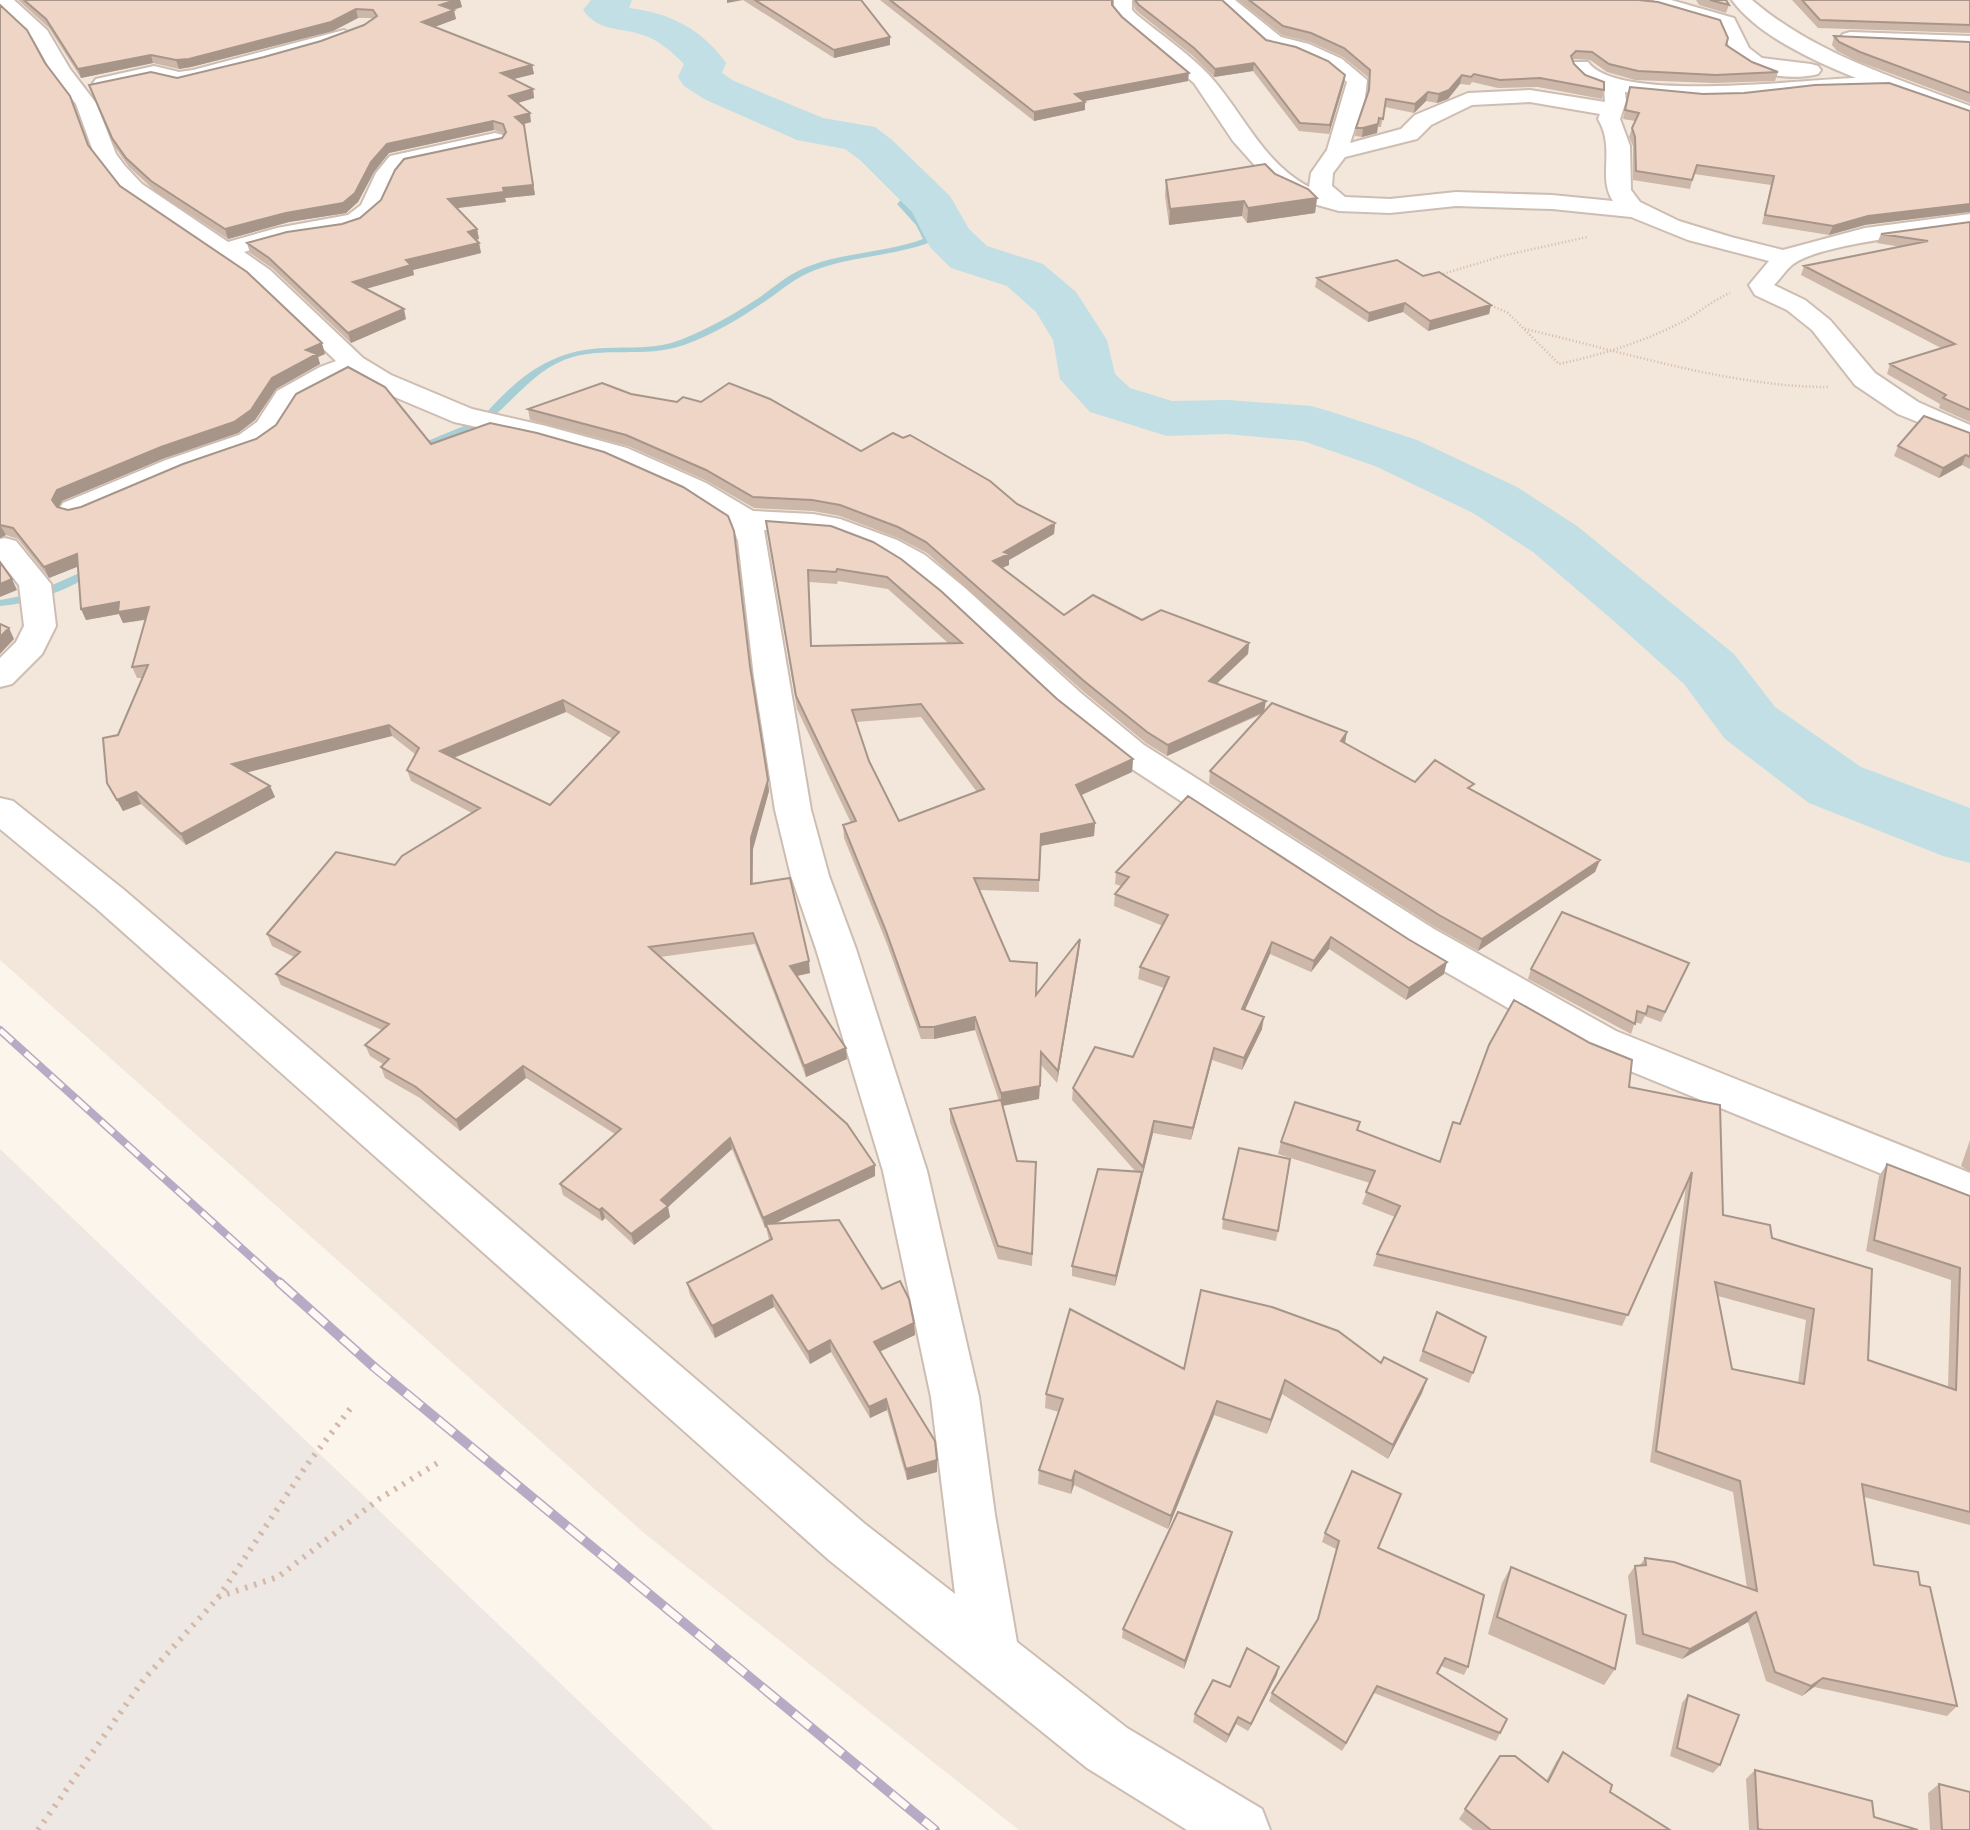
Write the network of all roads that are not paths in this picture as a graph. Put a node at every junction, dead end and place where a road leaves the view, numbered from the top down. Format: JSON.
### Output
{"nodes":[{"id":1,"x":3,"y":0,"type":"edge"},
{"id":2,"x":1123,"y":0,"type":"edge"},
{"id":3,"x":1224,"y":0,"type":"edge"},
{"id":4,"x":1637,"y":1,"type":"edge"},
{"id":5,"x":1661,"y":3,"type":"junction"},
{"id":6,"x":1745,"y":4,"type":"edge"},
{"id":7,"x":358,"y":29,"type":"edge"},
{"id":8,"x":1786,"y":34,"type":"junction"},
{"id":9,"x":1968,"y":43,"type":"edge"},
{"id":10,"x":1581,"y":65,"type":"edge"},
{"id":11,"x":1866,"y":73,"type":"junction"},
{"id":12,"x":1891,"y":83,"type":"junction"},
{"id":13,"x":1611,"y":84,"type":"junction"},
{"id":14,"x":77,"y":89,"type":"junction"},
{"id":15,"x":1970,"y":95,"type":"edge"},
{"id":16,"x":1926,"y":96,"type":"junction"},
{"id":17,"x":1612,"y":110,"type":"junction"},
{"id":18,"x":1970,"y":113,"type":"edge"},
{"id":19,"x":495,"y":140,"type":"edge"},
{"id":20,"x":1338,"y":152,"type":"junction"},
{"id":21,"x":1339,"y":204,"type":"junction"},
{"id":22,"x":1635,"y":212,"type":"junction"},
{"id":23,"x":1970,"y":221,"type":"edge"},
{"id":24,"x":225,"y":250,"type":"junction"},
{"id":25,"x":1785,"y":258,"type":"junction"},
{"id":26,"x":354,"y":364,"type":"junction"},
{"id":27,"x":1970,"y":435,"type":"edge"},
{"id":28,"x":74,"y":509,"type":"edge"},
{"id":29,"x":746,"y":520,"type":"junction"},
{"id":30,"x":5,"y":547,"type":"dead end"},
{"id":31,"x":0,"y":677,"type":"edge"},
{"id":32,"x":0,"y":810,"type":"edge"},
{"id":33,"x":1970,"y":1192,"type":"edge"},
{"id":34,"x":992,"y":1657,"type":"junction"},
{"id":35,"x":1241,"y":1830,"type":"edge"}],
"edges":[{"from":1,"to":14,"type":"street"},
{"from":2,"to":21,"type":"street"},
{"from":3,"to":20,"type":"street"},
{"from":4,"to":5,"type":"street"},
{"from":5,"to":6,"type":"street"},
{"from":5,"to":11,"type":"street"},
{"from":6,"to":8,"type":"street"},
{"from":7,"to":14,"type":"street"},
{"from":8,"to":9,"type":"street"},
{"from":8,"to":11,"type":"street"},
{"from":10,"to":13,"type":"street"},
{"from":11,"to":12,"type":"street"},
{"from":12,"to":13,"type":"street"},
{"from":12,"to":16,"type":"street"},
{"from":13,"to":17,"type":"street"},
{"from":14,"to":24,"type":"street"},
{"from":15,"to":16,"type":"street"},
{"from":16,"to":18,"type":"street"},
{"from":17,"to":20,"type":"street"},
{"from":17,"to":22,"type":"street"},
{"from":19,"to":24,"type":"street"},
{"from":20,"to":21,"type":"street"},
{"from":21,"to":22,"type":"street"},
{"from":22,"to":25,"type":"street"},
{"from":23,"to":25,"type":"street"},
{"from":24,"to":26,"type":"street"},
{"from":25,"to":27,"type":"street"},
{"from":26,"to":28,"type":"street"},
{"from":26,"to":29,"type":"street"},
{"from":29,"to":33,"type":"street"},
{"from":29,"to":34,"type":"street"},
{"from":30,"to":31,"type":"street"},
{"from":32,"to":34,"type":"street"},
{"from":34,"to":35,"type":"street"}]}
